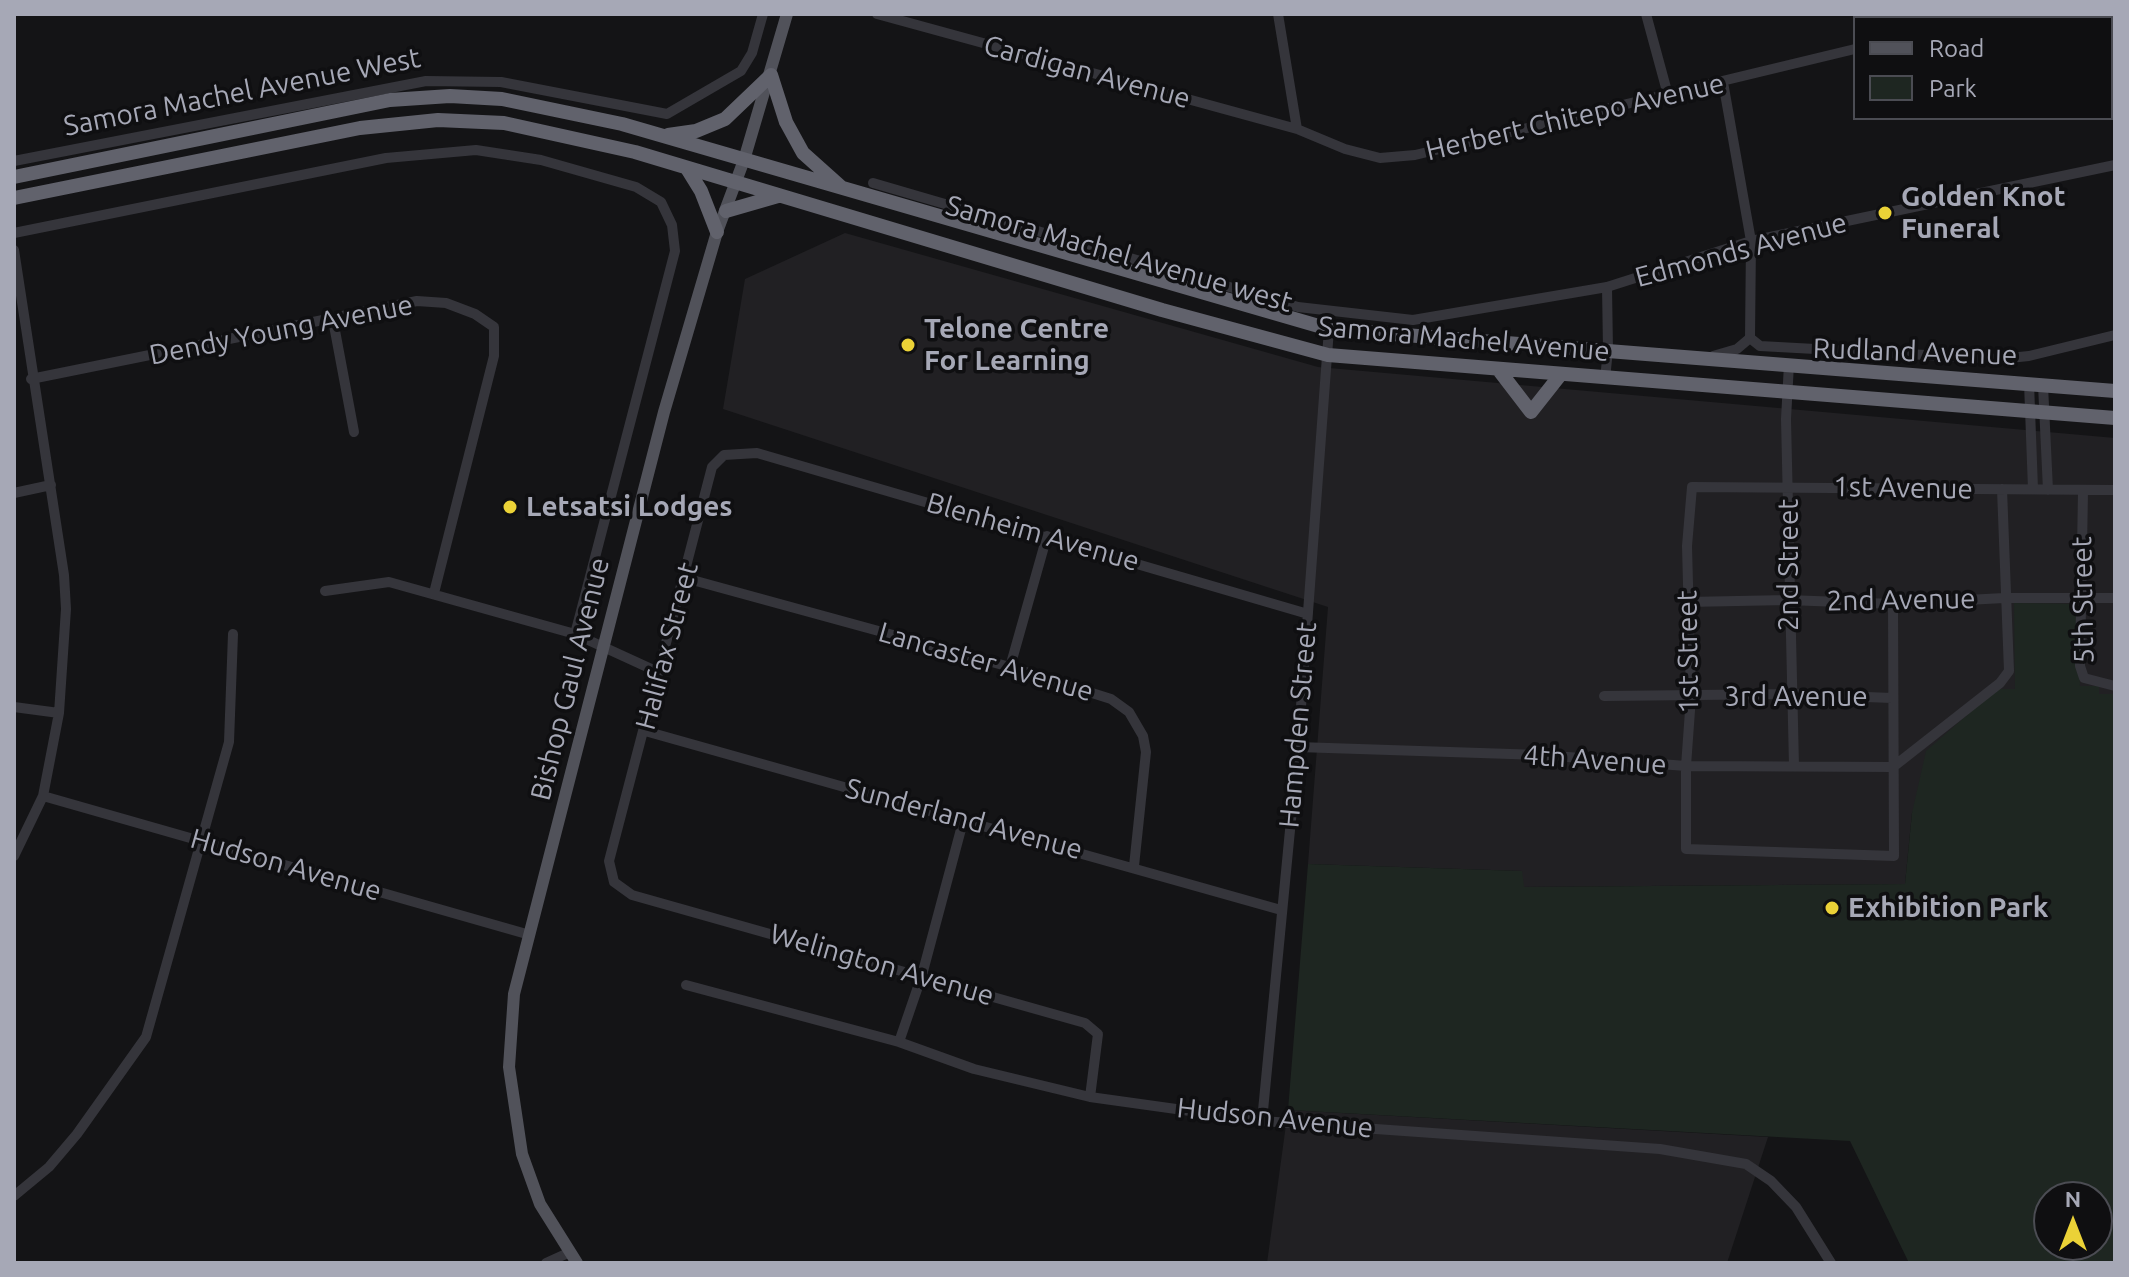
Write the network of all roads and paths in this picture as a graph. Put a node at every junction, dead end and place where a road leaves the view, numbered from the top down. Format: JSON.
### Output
{"nodes":[{"id":1,"x":763,"y":14,"type":"edge"},
{"id":2,"x":787,"y":14,"type":"edge"},
{"id":3,"x":877,"y":14,"type":"edge"},
{"id":4,"x":1278,"y":14,"type":"edge"},
{"id":5,"x":1646,"y":14,"type":"edge"},
{"id":6,"x":1853,"y":50,"type":"edge"},
{"id":7,"x":771,"y":75,"type":"junction"},
{"id":8,"x":1723,"y":82,"type":"junction"},
{"id":9,"x":1668,"y":95,"type":"junction"},
{"id":10,"x":1297,"y":129,"type":"junction"},
{"id":11,"x":666,"y":136,"type":"junction"},
{"id":12,"x":744,"y":160,"type":"junction"},
{"id":13,"x":14,"y":161,"type":"edge"},
{"id":14,"x":2115,"y":165,"type":"edge"},
{"id":15,"x":688,"y":170,"type":"junction"},
{"id":16,"x":14,"y":177,"type":"edge"},
{"id":17,"x":735,"y":182,"type":"junction"},
{"id":18,"x":873,"y":183,"type":"dead end"},
{"id":19,"x":845,"y":189,"type":"junction"},
{"id":20,"x":782,"y":195,"type":"junction"},
{"id":21,"x":14,"y":198,"type":"edge"},
{"id":22,"x":726,"y":211,"type":"junction"},
{"id":23,"x":717,"y":232,"type":"junction"},
{"id":24,"x":14,"y":233,"type":"edge"},
{"id":25,"x":1751,"y":241,"type":"junction"},
{"id":26,"x":14,"y":250,"type":"edge"},
{"id":27,"x":1607,"y":287,"type":"junction"},
{"id":28,"x":1556,"y":297,"type":"joint"},
{"id":29,"x":333,"y":320,"type":"junction"},
{"id":30,"x":1329,"y":329,"type":"junction"},
{"id":31,"x":2115,"y":335,"type":"edge"},
{"id":32,"x":1750,"y":338,"type":"junction"},
{"id":33,"x":1608,"y":350,"type":"junction"},
{"id":34,"x":1328,"y":355,"type":"junction"},
{"id":35,"x":1707,"y":358,"type":"junction"},
{"id":36,"x":1789,"y":364,"type":"junction"},
{"id":37,"x":1498,"y":369,"type":"junction"},
{"id":38,"x":1561,"y":374,"type":"junction"},
{"id":39,"x":31,"y":379,"type":"junction"},
{"id":40,"x":1605,"y":379,"type":"junction"},
{"id":41,"x":2036,"y":384,"type":"junction"},
{"id":42,"x":1788,"y":390,"type":"junction"},
{"id":43,"x":2115,"y":391,"type":"edge"},
{"id":44,"x":2039,"y":411,"type":"junction"},
{"id":45,"x":2115,"y":418,"type":"edge"},
{"id":46,"x":354,"y":432,"type":"dead end"},
{"id":47,"x":757,"y":453,"type":"joint"},
{"id":48,"x":51,"y":485,"type":"junction"},
{"id":49,"x":1692,"y":487,"type":"joint"},
{"id":50,"x":1788,"y":487,"type":"junction"},
{"id":51,"x":2002,"y":489,"type":"junction"},
{"id":52,"x":2033,"y":489,"type":"junction"},
{"id":53,"x":2048,"y":490,"type":"junction"},
{"id":54,"x":2115,"y":490,"type":"edge"},
{"id":55,"x":2083,"y":491,"type":"junction"},
{"id":56,"x":14,"y":493,"type":"edge"},
{"id":57,"x":1047,"y":536,"type":"junction"},
{"id":58,"x":685,"y":578,"type":"junction"},
{"id":59,"x":325,"y":591,"type":"dead end"},
{"id":60,"x":434,"y":593,"type":"junction"},
{"id":61,"x":2004,"y":598,"type":"junction"},
{"id":62,"x":2115,"y":598,"type":"edge"},
{"id":63,"x":2081,"y":599,"type":"junction"},
{"id":64,"x":1788,"y":600,"type":"junction"},
{"id":65,"x":1687,"y":602,"type":"junction"},
{"id":66,"x":1893,"y":604,"type":"junction"},
{"id":67,"x":1308,"y":614,"type":"junction"},
{"id":68,"x":233,"y":634,"type":"dead end"},
{"id":69,"x":575,"y":634,"type":"junction"},
{"id":70,"x":602,"y":646,"type":"junction"},
{"id":71,"x":1010,"y":667,"type":"junction"},
{"id":72,"x":658,"y":672,"type":"junction"},
{"id":73,"x":2115,"y":686,"type":"edge"},
{"id":74,"x":1790,"y":694,"type":"junction"},
{"id":75,"x":1604,"y":696,"type":"dead end"},
{"id":76,"x":1691,"y":697,"type":"junction"},
{"id":77,"x":1892,"y":698,"type":"junction"},
{"id":78,"x":14,"y":707,"type":"edge"},
{"id":79,"x":59,"y":713,"type":"junction"},
{"id":80,"x":645,"y":731,"type":"junction"},
{"id":81,"x":1298,"y":747,"type":"junction"},
{"id":82,"x":1686,"y":766,"type":"junction"},
{"id":83,"x":1794,"y":766,"type":"junction"},
{"id":84,"x":1893,"y":767,"type":"junction"},
{"id":85,"x":43,"y":796,"type":"junction"},
{"id":86,"x":964,"y":818,"type":"junction"},
{"id":87,"x":203,"y":842,"type":"junction"},
{"id":88,"x":14,"y":856,"type":"edge"},
{"id":89,"x":1134,"y":866,"type":"junction"},
{"id":90,"x":609,"y":874,"type":"joint"},
{"id":91,"x":1281,"y":910,"type":"junction"},
{"id":92,"x":530,"y":935,"type":"junction"},
{"id":93,"x":922,"y":975,"type":"junction"},
{"id":94,"x":686,"y":985,"type":"dead end"},
{"id":95,"x":899,"y":1042,"type":"junction"},
{"id":96,"x":1090,"y":1097,"type":"junction"},
{"id":97,"x":1262,"y":1121,"type":"junction"},
{"id":98,"x":14,"y":1196,"type":"edge"},
{"id":99,"x":568,"y":1253,"type":"junction"},
{"id":100,"x":546,"y":1263,"type":"edge"},
{"id":101,"x":577,"y":1263,"type":"edge"},
{"id":102,"x":1831,"y":1263,"type":"edge"}],
"edges":[{"from":1,"to":13,"type":"street","name":"Samora Machel Avenue West"},
{"from":2,"to":7,"type":"main road","name":"Bishop Gaul Avenue"},
{"from":3,"to":10,"type":"street","name":"Cardigan Avenue"},
{"from":4,"to":10,"type":"street"},
{"from":5,"to":9,"type":"street"},
{"from":6,"to":8,"type":"street","name":"Herbert Chitepo Avenue"},
{"from":7,"to":11,"type":"highway"},
{"from":7,"to":12,"type":"main road","name":"Bishop Gaul Avenue"},
{"from":7,"to":19,"type":"highway"},
{"from":8,"to":9,"type":"street","name":"Herbert Chitepo Avenue"},
{"from":8,"to":25,"type":"street"},
{"from":9,"to":10,"type":"street","name":"Herbert Chitepo Avenue"},
{"from":11,"to":12,"type":"highway","name":"Samora Machel Avenue West"},
{"from":11,"to":16,"type":"highway","name":"Samora Machel Avenue West"},
{"from":12,"to":17,"type":"main road","name":"Bishop Gaul Avenue"},
{"from":12,"to":19,"type":"highway","name":"Samora Machel Avenue"},
{"from":14,"to":25,"type":"street","name":"Edmonds Avenue"},
{"from":15,"to":17,"type":"highway","name":"Samora Machel Avenue West"},
{"from":15,"to":21,"type":"highway","name":"Samora Machel Avenue West"},
{"from":15,"to":23,"type":"highway"},
{"from":17,"to":20,"type":"highway","name":"Samora Machel Avenue"},
{"from":17,"to":22,"type":"main road","name":"Bishop Gaul Avenue"},
{"from":18,"to":28,"type":"street","name":"Samora Machel Avenue west"},
{"from":19,"to":30,"type":"highway","name":"Samora Machel Avenue"},
{"from":20,"to":22,"type":"highway"},
{"from":20,"to":34,"type":"highway","name":"Samora Machel Avenue"},
{"from":22,"to":23,"type":"main road","name":"Bishop Gaul Avenue"},
{"from":23,"to":70,"type":"main road","name":"Bishop Gaul Avenue"},
{"from":24,"to":69,"type":"street","name":"Bishop Gaul Avenue"},
{"from":25,"to":27,"type":"street","name":"Edmonds Avenue"},
{"from":25,"to":32,"type":"street"},
{"from":26,"to":39,"type":"street"},
{"from":27,"to":28,"type":"street","name":"Edmonds Avenue"},
{"from":27,"to":33,"type":"street"},
{"from":29,"to":39,"type":"street","name":"Dendy Young Avenue"},
{"from":29,"to":46,"type":"street"},
{"from":29,"to":60,"type":"street","name":"Dendy Young Avenue"},
{"from":30,"to":33,"type":"highway","name":"Samora Machel Avenue"},
{"from":30,"to":34,"type":"street","name":"Hampden Street"},
{"from":31,"to":32,"type":"street","name":"Rudland Avenue"},
{"from":32,"to":35,"type":"street"},
{"from":33,"to":35,"type":"highway","name":"Samora Machel Avenue"},
{"from":33,"to":40,"type":"street"},
{"from":34,"to":37,"type":"highway","name":"Samora Machel Avenue"},
{"from":34,"to":67,"type":"street","name":"Hampden Street"},
{"from":35,"to":36,"type":"highway","name":"Samora Machel Avenue"},
{"from":36,"to":41,"type":"highway","name":"Samora Machel Avenue"},
{"from":36,"to":42,"type":"street","name":"2nd Street"},
{"from":37,"to":38,"type":"highway","name":"Samora Machel Avenue"},
{"from":37,"to":38,"type":"highway"},
{"from":38,"to":40,"type":"highway","name":"Samora Machel Avenue"},
{"from":39,"to":48,"type":"street"},
{"from":40,"to":42,"type":"highway","name":"Samora Machel Avenue"},
{"from":41,"to":43,"type":"highway","name":"Samora Machel Avenue"},
{"from":41,"to":44,"type":"street"},
{"from":42,"to":44,"type":"highway","name":"Samora Machel Avenue"},
{"from":42,"to":50,"type":"street","name":"2nd Street"},
{"from":44,"to":45,"type":"highway","name":"Samora Machel Avenue"},
{"from":44,"to":52,"type":"street"},
{"from":44,"to":53,"type":"street"},
{"from":47,"to":57,"type":"street","name":"Blenheim Avenue"},
{"from":47,"to":58,"type":"street","name":"Halifax Street"},
{"from":48,"to":56,"type":"street"},
{"from":48,"to":79,"type":"street"},
{"from":49,"to":50,"type":"street","name":"1st Avenue"},
{"from":49,"to":65,"type":"street","name":"1st Street"},
{"from":50,"to":51,"type":"street","name":"1st Avenue"},
{"from":50,"to":64,"type":"street","name":"2nd Street"},
{"from":51,"to":52,"type":"street","name":"1st Avenue"},
{"from":51,"to":61,"type":"street"},
{"from":52,"to":53,"type":"street","name":"1st Avenue"},
{"from":53,"to":55,"type":"street","name":"1st Avenue"},
{"from":54,"to":55,"type":"street","name":"1st Avenue"},
{"from":55,"to":63,"type":"street","name":"5th Street"},
{"from":57,"to":67,"type":"street","name":"Blenheim Avenue"},
{"from":57,"to":71,"type":"street"},
{"from":58,"to":71,"type":"street","name":"Lancaster Avenue"},
{"from":58,"to":72,"type":"street","name":"Halifax Street"},
{"from":59,"to":60,"type":"street"},
{"from":60,"to":69,"type":"street"},
{"from":61,"to":63,"type":"street","name":"2nd Avenue"},
{"from":61,"to":66,"type":"street","name":"2nd Avenue"},
{"from":61,"to":84,"type":"street"},
{"from":62,"to":63,"type":"street","name":"2nd Avenue"},
{"from":63,"to":73,"type":"street","name":"5th Street"},
{"from":64,"to":65,"type":"street","name":"2nd Avenue"},
{"from":64,"to":66,"type":"street","name":"2nd Avenue"},
{"from":64,"to":74,"type":"street","name":"2nd Street"},
{"from":65,"to":76,"type":"street","name":"1st Street"},
{"from":66,"to":77,"type":"street"},
{"from":67,"to":81,"type":"street","name":"Hampden Street"},
{"from":68,"to":87,"type":"street"},
{"from":69,"to":70,"type":"street"},
{"from":70,"to":72,"type":"street"},
{"from":70,"to":92,"type":"main road","name":"Bishop Gaul Avenue"},
{"from":71,"to":89,"type":"street","name":"Lancaster Avenue"},
{"from":72,"to":80,"type":"street","name":"Halifax Street"},
{"from":74,"to":76,"type":"street","name":"3rd Avenue"},
{"from":74,"to":77,"type":"street","name":"3rd Avenue"},
{"from":74,"to":83,"type":"street","name":"2nd Street"},
{"from":75,"to":76,"type":"street","name":"3rd Avenue"},
{"from":76,"to":82,"type":"street","name":"1st Street"},
{"from":77,"to":84,"type":"street"},
{"from":78,"to":79,"type":"street"},
{"from":79,"to":85,"type":"street"},
{"from":80,"to":86,"type":"street","name":"Sunderland Avenue"},
{"from":80,"to":90,"type":"street","name":"Halifax Street"},
{"from":81,"to":82,"type":"street","name":"4th Avenue"},
{"from":81,"to":91,"type":"street","name":"Hampden Street"},
{"from":82,"to":83,"type":"street","name":"4th Avenue"},
{"from":82,"to":84,"type":"street","name":"1st Street"},
{"from":83,"to":84,"type":"street","name":"4th Avenue"},
{"from":85,"to":87,"type":"street","name":"Hudson Avenue"},
{"from":85,"to":88,"type":"street"},
{"from":86,"to":89,"type":"street","name":"Sunderland Avenue"},
{"from":86,"to":93,"type":"street"},
{"from":87,"to":92,"type":"street","name":"Hudson Avenue"},
{"from":87,"to":98,"type":"street"},
{"from":89,"to":91,"type":"street","name":"Sunderland Avenue"},
{"from":90,"to":93,"type":"street","name":"Welington Avenue"},
{"from":91,"to":97,"type":"street","name":"Hampden Street"},
{"from":92,"to":99,"type":"main road","name":"Bishop Gaul Avenue"},
{"from":93,"to":95,"type":"street"},
{"from":93,"to":96,"type":"street","name":"Welington Avenue"},
{"from":94,"to":95,"type":"street","name":"Hudson Avenue"},
{"from":95,"to":96,"type":"street","name":"Hudson Avenue"},
{"from":96,"to":97,"type":"street","name":"Hudson Avenue"},
{"from":97,"to":102,"type":"street","name":"Hudson Avenue"},
{"from":99,"to":100,"type":"street"},
{"from":99,"to":101,"type":"main road","name":"Bishop Gaul Avenue"}]}
